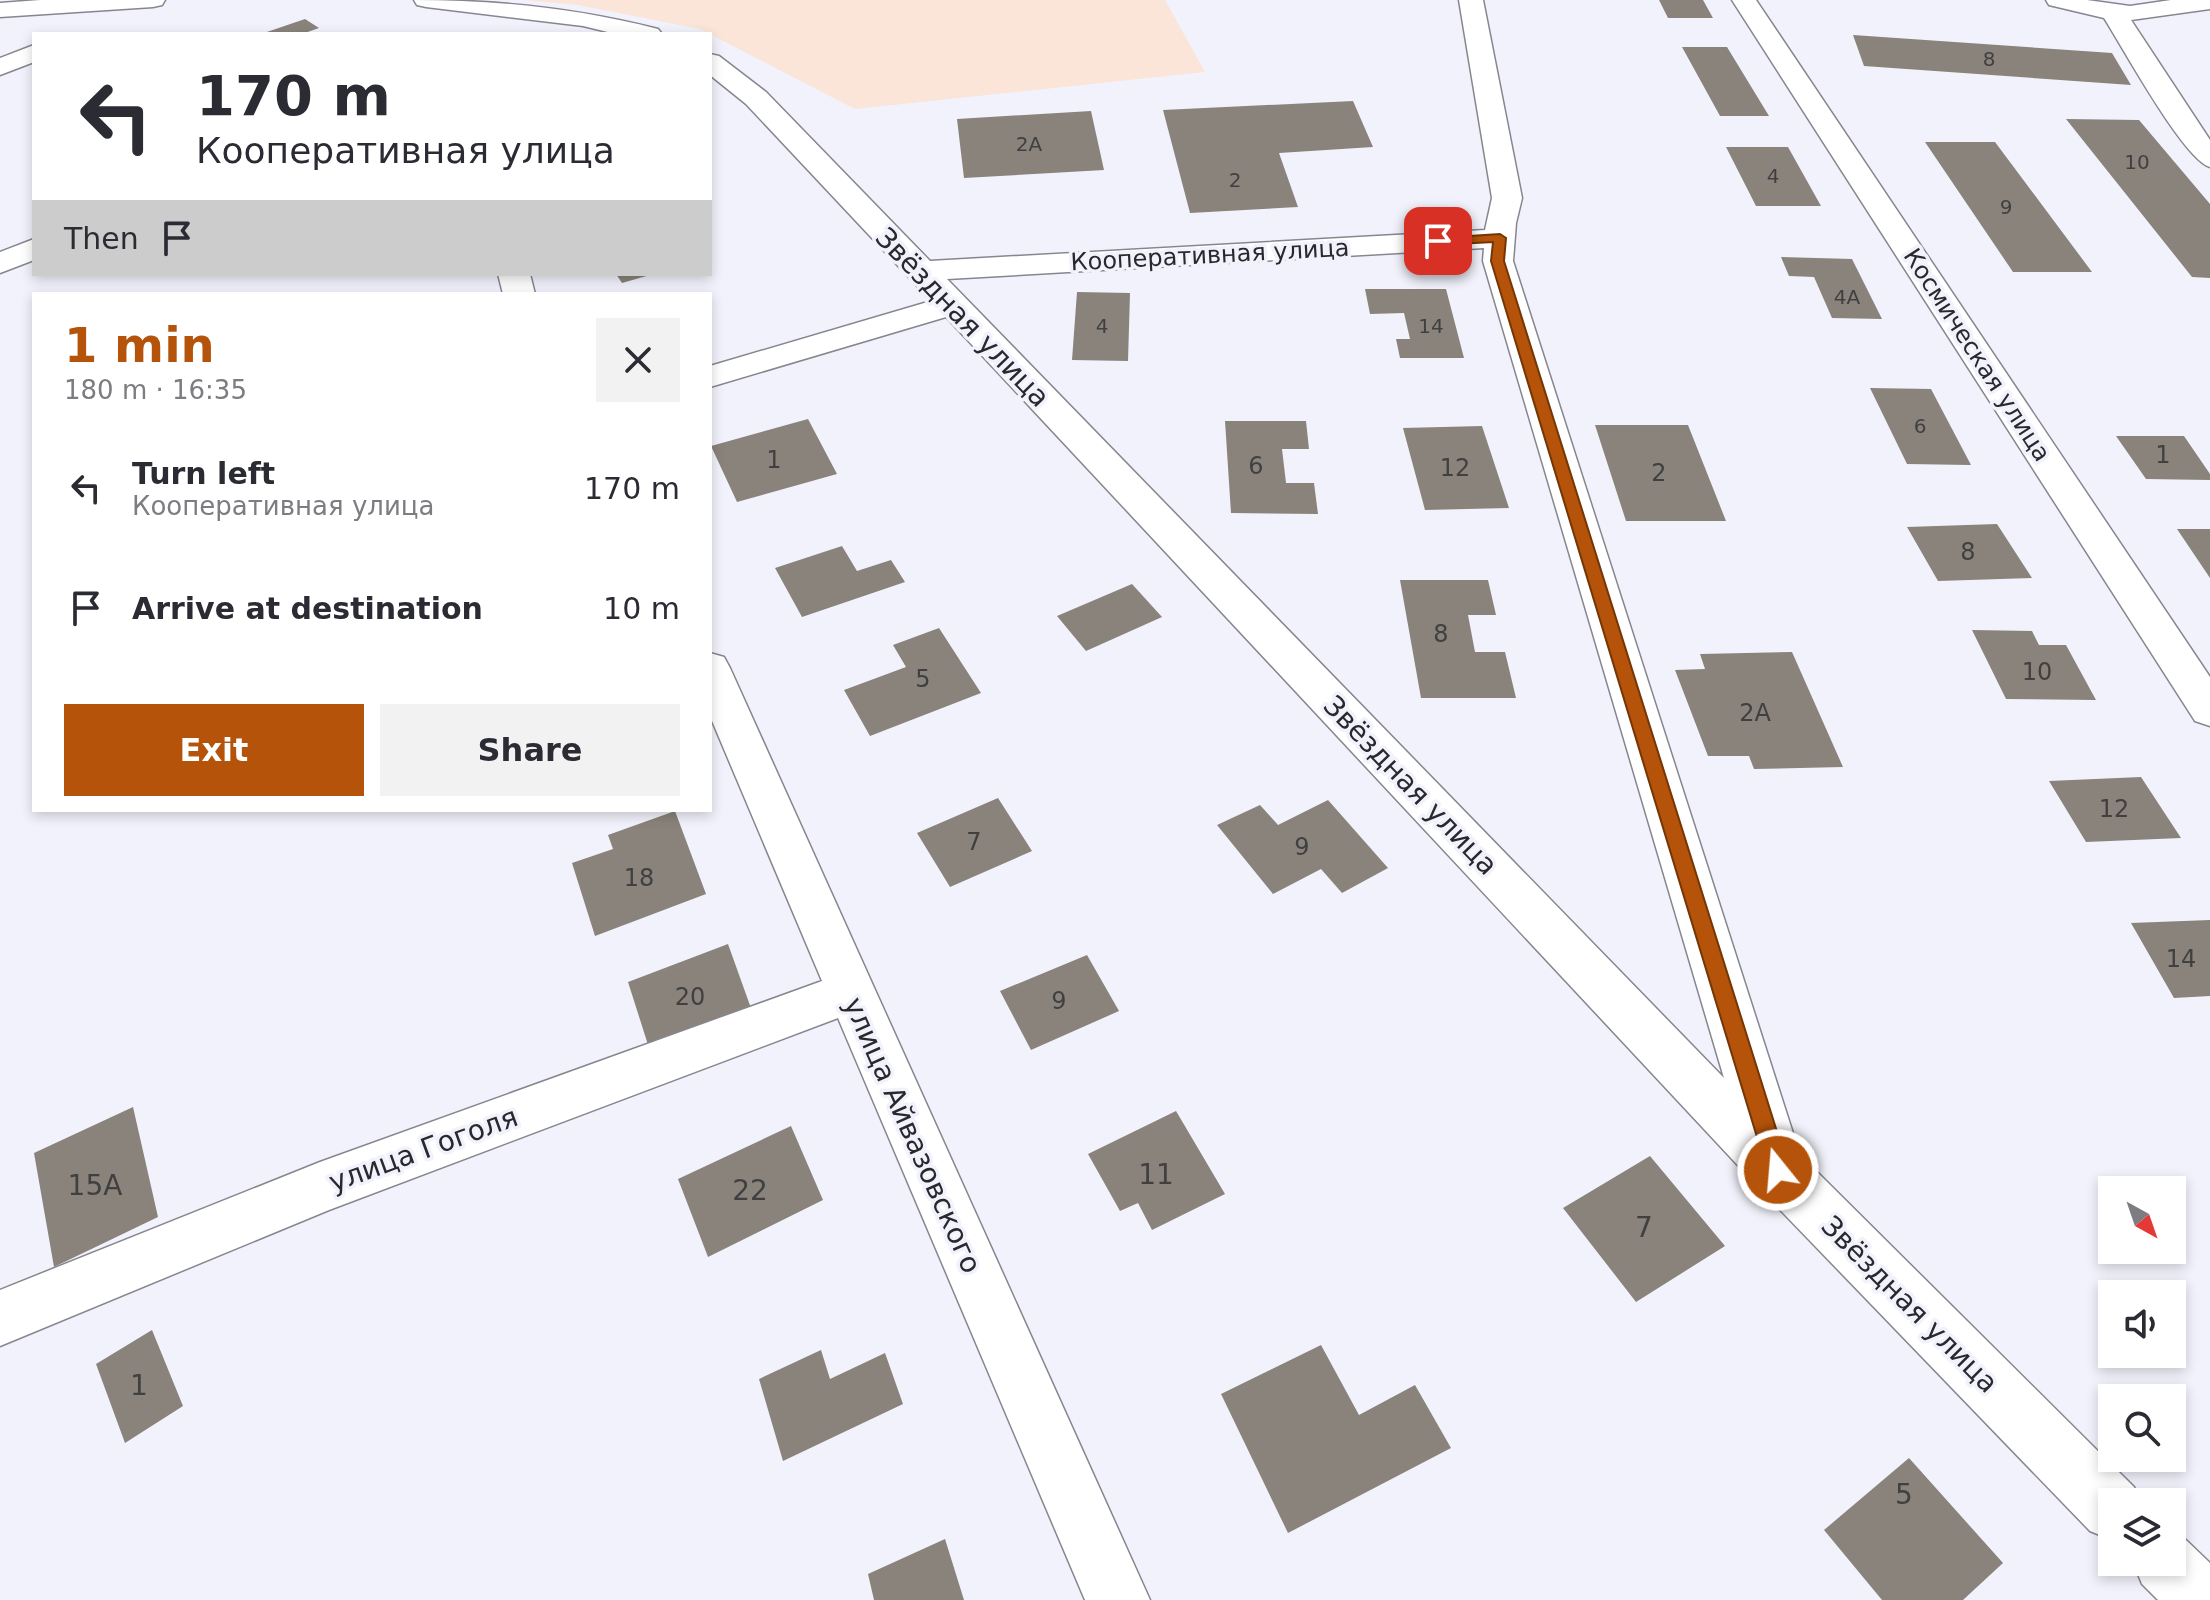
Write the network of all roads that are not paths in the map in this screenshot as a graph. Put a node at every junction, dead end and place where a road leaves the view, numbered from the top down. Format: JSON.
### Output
{"nodes":[{"id":1,"x":153,"y":0,"type":"edge"},
{"id":2,"x":426,"y":0,"type":"edge"},
{"id":3,"x":1471,"y":0,"type":"edge"},
{"id":4,"x":1744,"y":0,"type":"edge"},
{"id":5,"x":2058,"y":0,"type":"edge"},
{"id":6,"x":2210,"y":2,"type":"edge"},
{"id":7,"x":108,"y":3,"type":"junction"},
{"id":8,"x":0,"y":10,"type":"edge"},
{"id":9,"x":2112,"y":11,"type":"junction"},
{"id":10,"x":583,"y":19,"type":"junction"},
{"id":11,"x":75,"y":26,"type":"dead end"},
{"id":12,"x":534,"y":32,"type":"edge"},
{"id":13,"x":640,"y":32,"type":"edge"},
{"id":14,"x":32,"y":54,"type":"edge"},
{"id":15,"x":712,"y":64,"type":"edge"},
{"id":16,"x":0,"y":67,"type":"edge"},
{"id":17,"x":2210,"y":158,"type":"edge"},
{"id":18,"x":1500,"y":238,"type":"junction"},
{"id":19,"x":32,"y":249,"type":"edge"},
{"id":20,"x":0,"y":264,"type":"edge"},
{"id":21,"x":920,"y":271,"type":"junction"},
{"id":22,"x":952,"y":305,"type":"junction"},
{"id":23,"x":712,"y":376,"type":"edge"},
{"id":24,"x":712,"y":673,"type":"edge"},
{"id":25,"x":2210,"y":710,"type":"edge"},
{"id":26,"x":851,"y":992,"type":"junction"},
{"id":27,"x":1778,"y":1170,"type":"junction"},
{"id":28,"x":0,"y":1318,"type":"edge"},
{"id":29,"x":2098,"y":1495,"type":"edge"},
{"id":30,"x":2178,"y":1576,"type":"edge"},
{"id":31,"x":1118,"y":1600,"type":"edge"},
{"id":32,"x":2202,"y":1600,"type":"edge"}],
"edges":[{"from":1,"to":7,"type":"street"},
{"from":2,"to":10,"type":"street"},
{"from":3,"to":18,"type":"street"},
{"from":4,"to":25,"type":"street","name":"Космическая улица"},
{"from":5,"to":9,"type":"street"},
{"from":6,"to":9,"type":"street"},
{"from":7,"to":8,"type":"street"},
{"from":7,"to":11,"type":"street"},
{"from":9,"to":17,"type":"street"},
{"from":10,"to":12,"type":"street"},
{"from":10,"to":13,"type":"street"},
{"from":14,"to":16,"type":"street"},
{"from":15,"to":21,"type":"street","name":"Звёздная улица"},
{"from":18,"to":21,"type":"street","name":"Кооперативная улица"},
{"from":18,"to":27,"type":"street"},
{"from":19,"to":20,"type":"street"},
{"from":21,"to":22,"type":"street","name":"Звёздная улица"},
{"from":22,"to":23,"type":"street"},
{"from":22,"to":27,"type":"street","name":"Звёздная улица"},
{"from":24,"to":26,"type":"street","name":"улица Айвазовского"},
{"from":26,"to":28,"type":"street","name":"улица Гоголя"},
{"from":26,"to":31,"type":"street","name":"улица Айвазовского"},
{"from":27,"to":29,"type":"street","name":"Звёздная улица"},
{"from":30,"to":32,"type":"street"}]}
